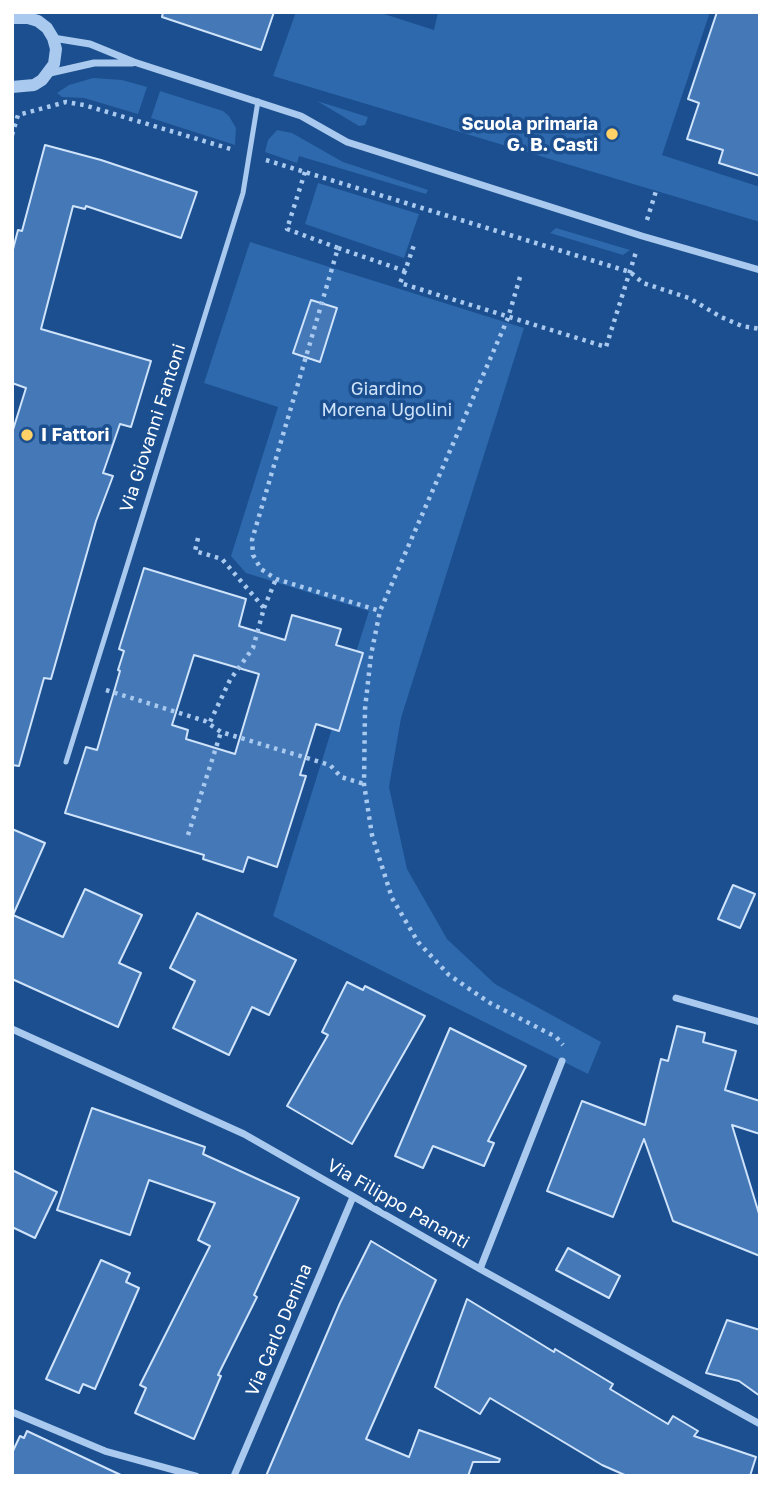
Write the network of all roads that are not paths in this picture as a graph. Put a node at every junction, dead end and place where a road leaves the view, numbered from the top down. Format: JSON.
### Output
{"nodes":[{"id":1,"x":48,"y":12,"type":"edge"},
{"id":2,"x":16,"y":16,"type":"edge"},
{"id":3,"x":50,"y":33,"type":"junction"},
{"id":4,"x":134,"y":62,"type":"junction"},
{"id":5,"x":50,"y":73,"type":"junction"},
{"id":6,"x":18,"y":87,"type":"edge"},
{"id":7,"x":12,"y":99,"type":"edge"},
{"id":8,"x":258,"y":101,"type":"junction"},
{"id":9,"x":760,"y":270,"type":"edge"},
{"id":10,"x":66,"y":762,"type":"dead end"},
{"id":11,"x":676,"y":998,"type":"dead end"},
{"id":12,"x":760,"y":1022,"type":"edge"},
{"id":13,"x":12,"y":1029,"type":"edge"},
{"id":14,"x":562,"y":1061,"type":"road end"},
{"id":15,"x":353,"y":1197,"type":"junction"},
{"id":16,"x":480,"y":1269,"type":"junction"},
{"id":17,"x":12,"y":1412,"type":"edge"},
{"id":18,"x":760,"y":1424,"type":"edge"},
{"id":19,"x":196,"y":1476,"type":"edge"},
{"id":20,"x":234,"y":1476,"type":"edge"}],
"edges":[{"from":1,"to":3,"type":"street"},
{"from":2,"to":3,"type":"street"},
{"from":3,"to":4,"type":"street"},
{"from":3,"to":5,"type":"street"},
{"from":4,"to":5,"type":"street"},
{"from":4,"to":8,"type":"street"},
{"from":5,"to":6,"type":"street"},
{"from":6,"to":7,"type":"street"},
{"from":8,"to":9,"type":"street"},
{"from":8,"to":10,"type":"lane","name":"Via Giovanni Fantoni"},
{"from":11,"to":12,"type":"street"},
{"from":13,"to":15,"type":"street","name":"Via Filippo Pananti"},
{"from":14,"to":16,"type":"street"},
{"from":15,"to":16,"type":"street","name":"Via Filippo Pananti"},
{"from":15,"to":20,"type":"street","name":"Via Carlo Denina"},
{"from":16,"to":18,"type":"street","name":"Via Filippo Pananti"},
{"from":17,"to":19,"type":"street"}]}
